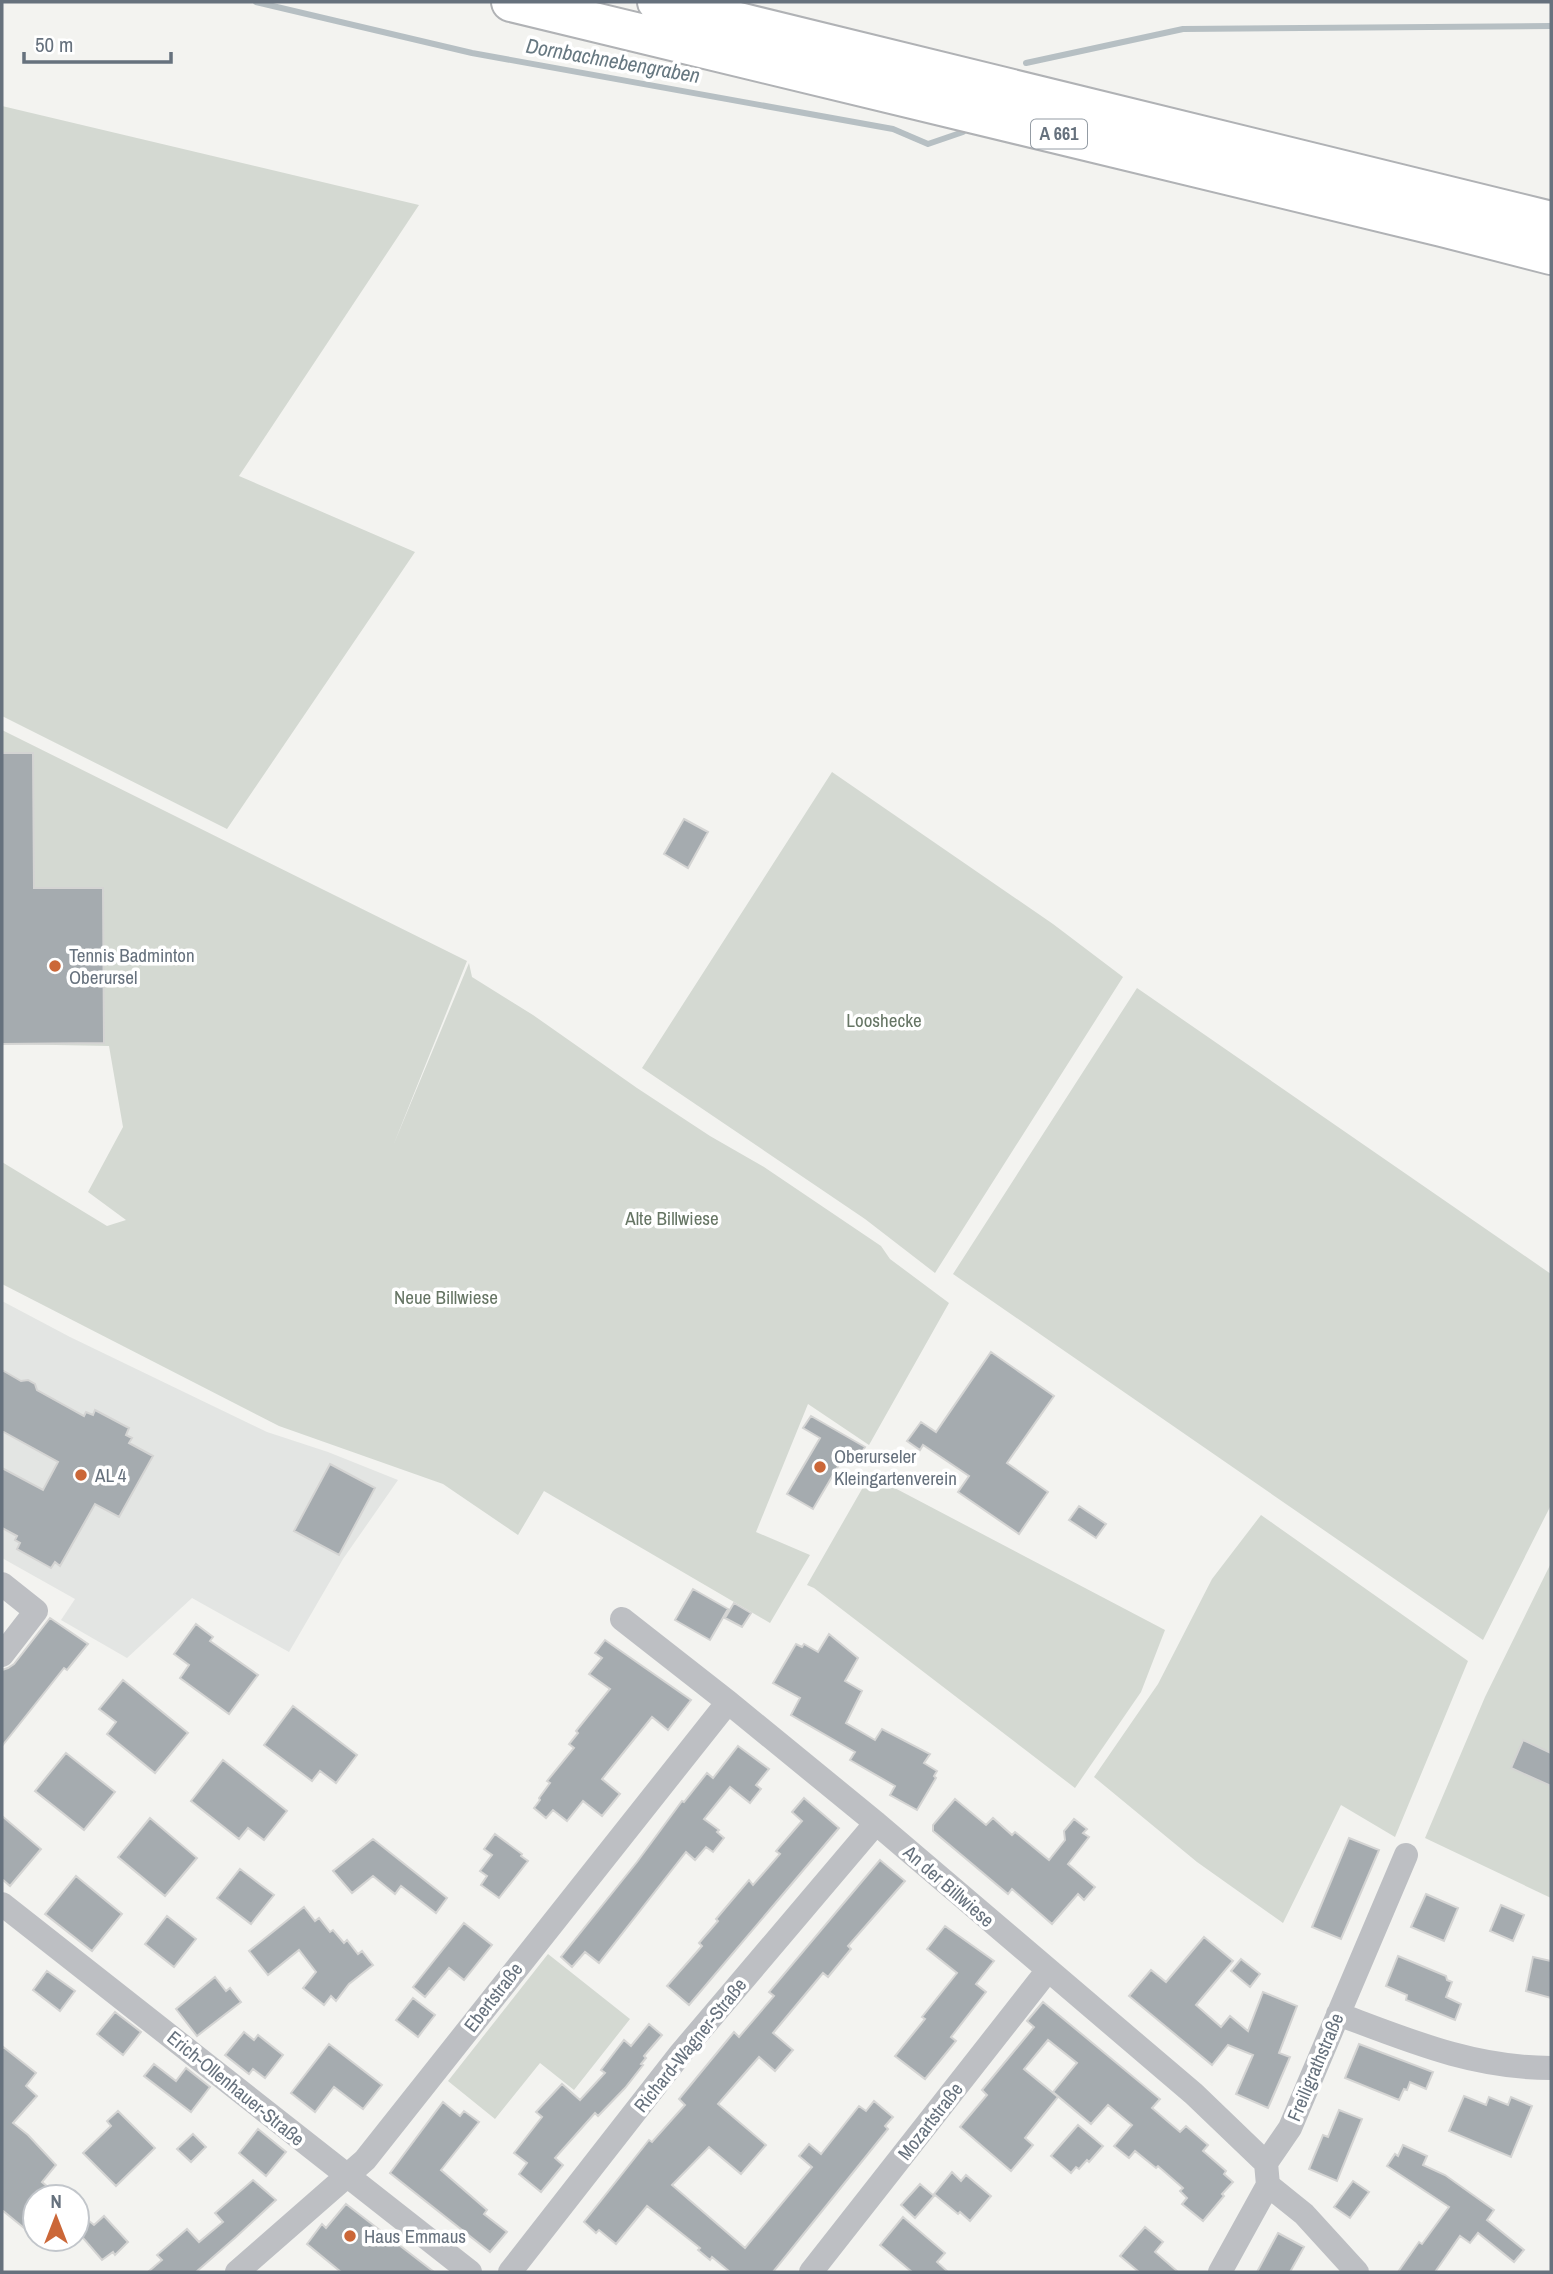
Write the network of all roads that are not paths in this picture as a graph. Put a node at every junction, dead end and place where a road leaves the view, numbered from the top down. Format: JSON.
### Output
{"nodes":[{"id":1,"x":511,"y":2,"type":"edge"},
{"id":2,"x":659,"y":2,"type":"edge"},
{"id":3,"x":1551,"y":221,"type":"edge"},
{"id":4,"x":1551,"y":255,"type":"edge"},
{"id":5,"x":2,"y":1584,"type":"edge"},
{"id":6,"x":622,"y":1619,"type":"dead end"},
{"id":7,"x":2,"y":1655,"type":"edge"},
{"id":8,"x":728,"y":1702,"type":"junction"},
{"id":9,"x":876,"y":1823,"type":"junction"},
{"id":10,"x":1406,"y":1855,"type":"dead end"},
{"id":11,"x":2,"y":1905,"type":"edge"},
{"id":12,"x":1048,"y":1970,"type":"junction"},
{"id":13,"x":1338,"y":2014,"type":"junction"},
{"id":14,"x":1551,"y":2068,"type":"edge"},
{"id":15,"x":1267,"y":2174,"type":"junction"},
{"id":16,"x":347,"y":2177,"type":"junction"},
{"id":17,"x":237,"y":2272,"type":"edge"},
{"id":18,"x":470,"y":2272,"type":"edge"},
{"id":19,"x":510,"y":2272,"type":"edge"},
{"id":20,"x":811,"y":2272,"type":"edge"},
{"id":21,"x":1220,"y":2272,"type":"edge"},
{"id":22,"x":1357,"y":2272,"type":"edge"}],
"edges":[{"from":1,"to":4,"type":"highway","number":"A 661"},
{"from":2,"to":3,"type":"highway","number":"A 661"},
{"from":5,"to":7,"type":"street"},
{"from":6,"to":8,"type":"street","name":"An der Billwiese"},
{"from":8,"to":9,"type":"street","name":"An der Billwiese"},
{"from":8,"to":16,"type":"street","name":"Ebertstraße"},
{"from":9,"to":12,"type":"street","name":"An der Billwiese"},
{"from":9,"to":19,"type":"street","name":"Richard-Wagner-Straße"},
{"from":10,"to":13,"type":"street","name":"Freiligrathstraße"},
{"from":11,"to":16,"type":"street","name":"Erich-Ollenhauer-Straße"},
{"from":12,"to":15,"type":"street","name":"An der Billwiese"},
{"from":12,"to":20,"type":"street","name":"Mozartstraße"},
{"from":13,"to":14,"type":"street"},
{"from":13,"to":15,"type":"street","name":"Freiligrathstraße"},
{"from":15,"to":21,"type":"street","name":"Freiligrathstraße"},
{"from":15,"to":22,"type":"street","name":"An der Billwiese"},
{"from":16,"to":17,"type":"street","name":"Ebertstraße"},
{"from":16,"to":18,"type":"street","name":"Erich-Ollenhauer-Straße"}]}
